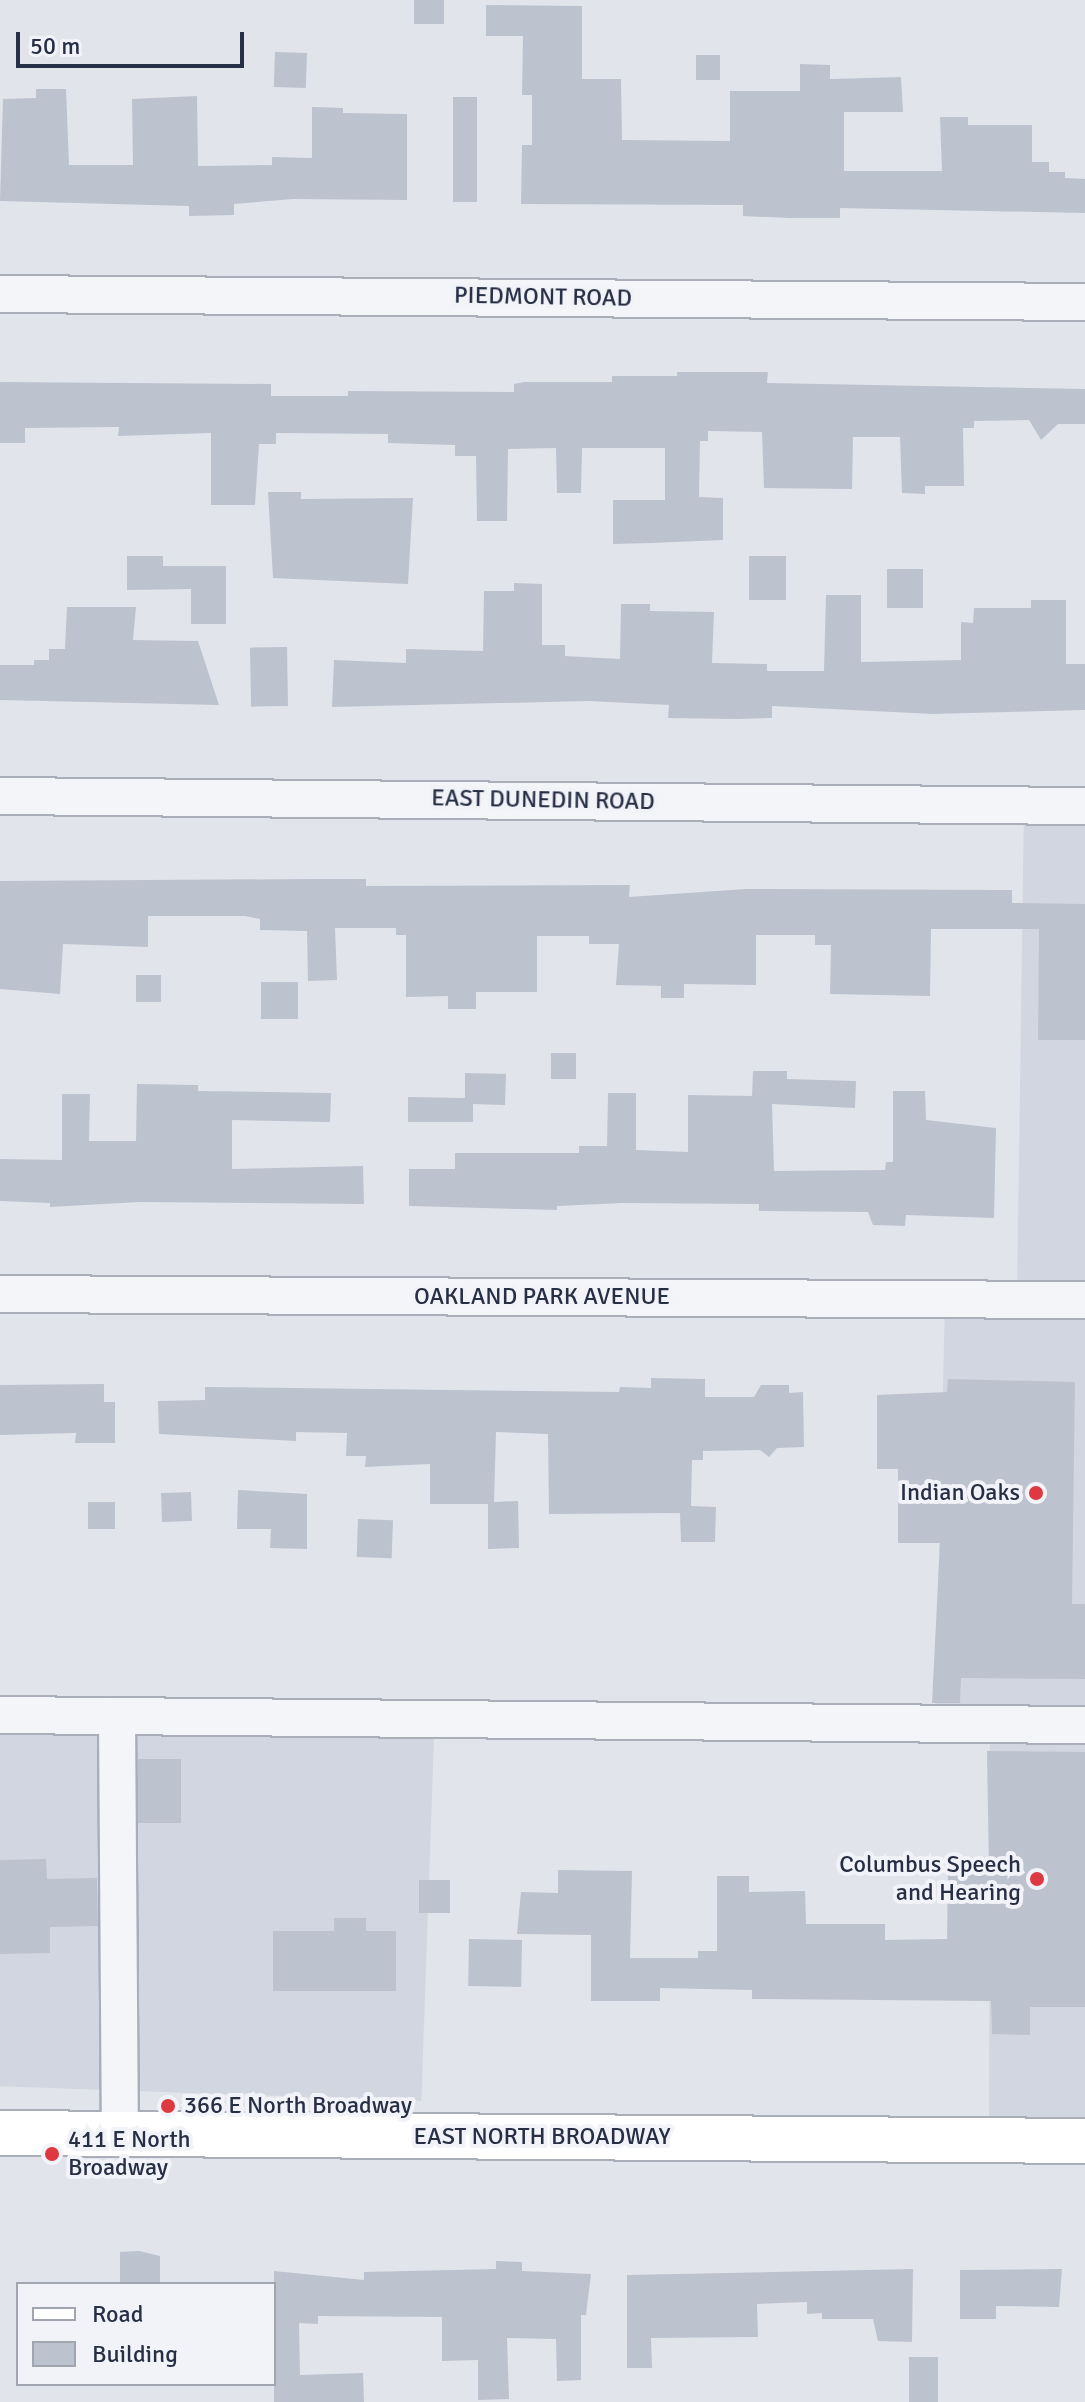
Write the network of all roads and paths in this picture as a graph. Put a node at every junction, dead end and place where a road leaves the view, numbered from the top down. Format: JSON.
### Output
{"nodes":[{"id":1,"x":0,"y":294,"type":"edge"},
{"id":2,"x":1085,"y":302,"type":"edge"},
{"id":3,"x":0,"y":796,"type":"edge"},
{"id":4,"x":1085,"y":806,"type":"edge"},
{"id":5,"x":0,"y":1294,"type":"edge"},
{"id":6,"x":1085,"y":1300,"type":"edge"},
{"id":7,"x":0,"y":1715,"type":"edge"},
{"id":8,"x":117,"y":1716,"type":"junction"},
{"id":9,"x":1085,"y":1725,"type":"edge"},
{"id":10,"x":0,"y":2133,"type":"edge"},
{"id":11,"x":120,"y":2134,"type":"junction"},
{"id":12,"x":1085,"y":2141,"type":"edge"}],
"edges":[{"from":1,"to":2,"type":"street","name":"PIEDMONT ROAD"},
{"from":3,"to":4,"type":"street","name":"EAST DUNEDIN ROAD"},
{"from":5,"to":6,"type":"street","name":"OAKLAND PARK AVENUE"},
{"from":7,"to":8,"type":"street"},
{"from":8,"to":9,"type":"street"},
{"from":8,"to":11,"type":"street"},
{"from":10,"to":11,"type":"main road","name":"EAST NORTH BROADWAY"},
{"from":11,"to":12,"type":"main road","name":"EAST NORTH BROADWAY"}]}
